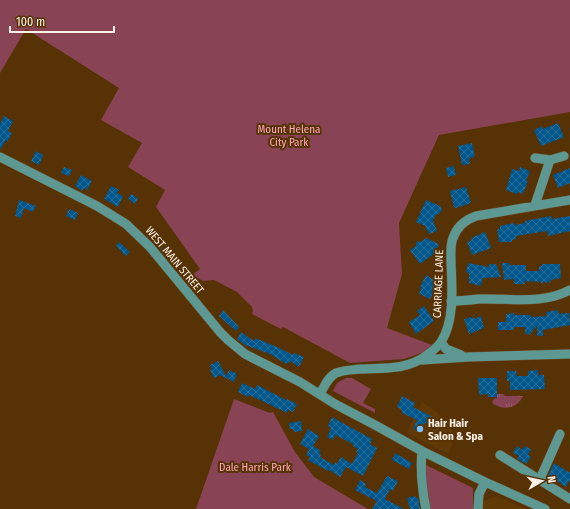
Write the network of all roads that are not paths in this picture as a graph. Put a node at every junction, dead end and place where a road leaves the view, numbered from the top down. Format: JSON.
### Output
{"nodes":[{"id":1,"x":564,"y":156,"type":"dead end"},
{"id":2,"x":0,"y":157,"type":"edge"},
{"id":3,"x":535,"y":158,"type":"dead end"},
{"id":4,"x":550,"y":160,"type":"junction"},
{"id":5,"x":570,"y":200,"type":"edge"},
{"id":6,"x":535,"y":205,"type":"junction"},
{"id":7,"x":570,"y":290,"type":"edge"},
{"id":8,"x":451,"y":301,"type":"junction"},
{"id":9,"x":441,"y":342,"type":"junction"},
{"id":10,"x":570,"y":354,"type":"edge"},
{"id":11,"x":468,"y":357,"type":"junction"},
{"id":12,"x":420,"y":360,"type":"junction"},
{"id":13,"x":320,"y":394,"type":"junction"},
{"id":14,"x":560,"y":434,"type":"dead end"},
{"id":15,"x":422,"y":451,"type":"junction"},
{"id":16,"x":500,"y":455,"type":"dead end"},
{"id":17,"x":540,"y":479,"type":"junction"},
{"id":18,"x":485,"y":482,"type":"junction"},
{"id":19,"x":570,"y":499,"type":"edge"},
{"id":20,"x":426,"y":509,"type":"edge"},
{"id":21,"x":478,"y":509,"type":"edge"},
{"id":22,"x":545,"y":509,"type":"edge"}],
"edges":[{"from":1,"to":4,"type":"street"},
{"from":2,"to":13,"type":"street","name":"WEST MAIN STREET"},
{"from":3,"to":4,"type":"street"},
{"from":4,"to":6,"type":"street"},
{"from":5,"to":6,"type":"street","name":"CARRIAGE LANE"},
{"from":6,"to":8,"type":"street","name":"CARRIAGE LANE"},
{"from":7,"to":8,"type":"street"},
{"from":8,"to":9,"type":"street","name":"CARRIAGE LANE"},
{"from":9,"to":11,"type":"street"},
{"from":9,"to":12,"type":"street","name":"CARRIAGE LANE"},
{"from":10,"to":11,"type":"street"},
{"from":11,"to":12,"type":"street"},
{"from":12,"to":13,"type":"street","name":"CARRIAGE LANE"},
{"from":13,"to":15,"type":"street","name":"WEST MAIN STREET"},
{"from":14,"to":17,"type":"street"},
{"from":15,"to":18,"type":"street","name":"WEST MAIN STREET"},
{"from":15,"to":20,"type":"street"},
{"from":16,"to":17,"type":"street"},
{"from":17,"to":19,"type":"street"},
{"from":18,"to":21,"type":"street"},
{"from":18,"to":22,"type":"street","name":"WEST MAIN STREET"}]}
